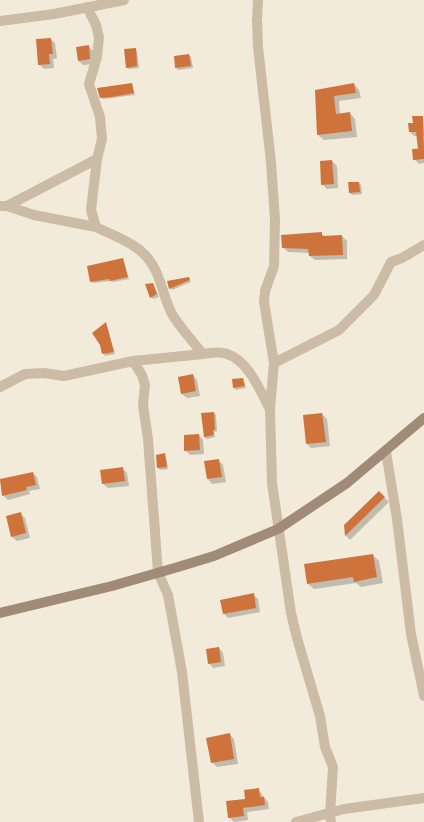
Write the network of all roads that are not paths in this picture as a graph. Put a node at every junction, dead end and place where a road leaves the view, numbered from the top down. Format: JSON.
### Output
{"nodes":[{"id":1,"x":124,"y":0,"type":"edge"},
{"id":2,"x":258,"y":0,"type":"edge"},
{"id":3,"x":93,"y":4,"type":"edge"},
{"id":4,"x":0,"y":20,"type":"edge"},
{"id":5,"x":97,"y":159,"type":"junction"},
{"id":6,"x":4,"y":206,"type":"edge"},
{"id":7,"x":96,"y":227,"type":"junction"},
{"id":8,"x":424,"y":245,"type":"edge"},
{"id":9,"x":203,"y":354,"type":"junction"},
{"id":10,"x":133,"y":361,"type":"junction"},
{"id":11,"x":274,"y":363,"type":"junction"},
{"id":12,"x":0,"y":387,"type":"edge"},
{"id":13,"x":270,"y":409,"type":"junction"},
{"id":14,"x":424,"y":418,"type":"edge"},
{"id":15,"x":386,"y":452,"type":"junction"},
{"id":16,"x":278,"y":529,"type":"junction"},
{"id":17,"x":158,"y":572,"type":"junction"},
{"id":18,"x":0,"y":613,"type":"edge"},
{"id":19,"x":424,"y":696,"type":"edge"},
{"id":20,"x":424,"y":798,"type":"edge"},
{"id":21,"x":331,"y":818,"type":"edge"},
{"id":22,"x":199,"y":822,"type":"edge"},
{"id":23,"x":296,"y":822,"type":"edge"}],
"edges":[{"from":1,"to":3,"type":"street"},
{"from":2,"to":11,"type":"street"},
{"from":3,"to":4,"type":"street"},
{"from":3,"to":5,"type":"street"},
{"from":5,"to":6,"type":"street"},
{"from":5,"to":7,"type":"street"},
{"from":6,"to":7,"type":"street"},
{"from":7,"to":9,"type":"street"},
{"from":8,"to":11,"type":"street"},
{"from":9,"to":10,"type":"street"},
{"from":9,"to":13,"type":"street"},
{"from":10,"to":12,"type":"street"},
{"from":10,"to":17,"type":"street"},
{"from":11,"to":13,"type":"street"},
{"from":13,"to":16,"type":"street"},
{"from":14,"to":15,"type":"street"},
{"from":15,"to":16,"type":"street"},
{"from":15,"to":19,"type":"street"},
{"from":16,"to":17,"type":"street"},
{"from":16,"to":21,"type":"street"},
{"from":17,"to":18,"type":"street"},
{"from":17,"to":22,"type":"street"},
{"from":20,"to":21,"type":"street"},
{"from":21,"to":23,"type":"street"}]}
